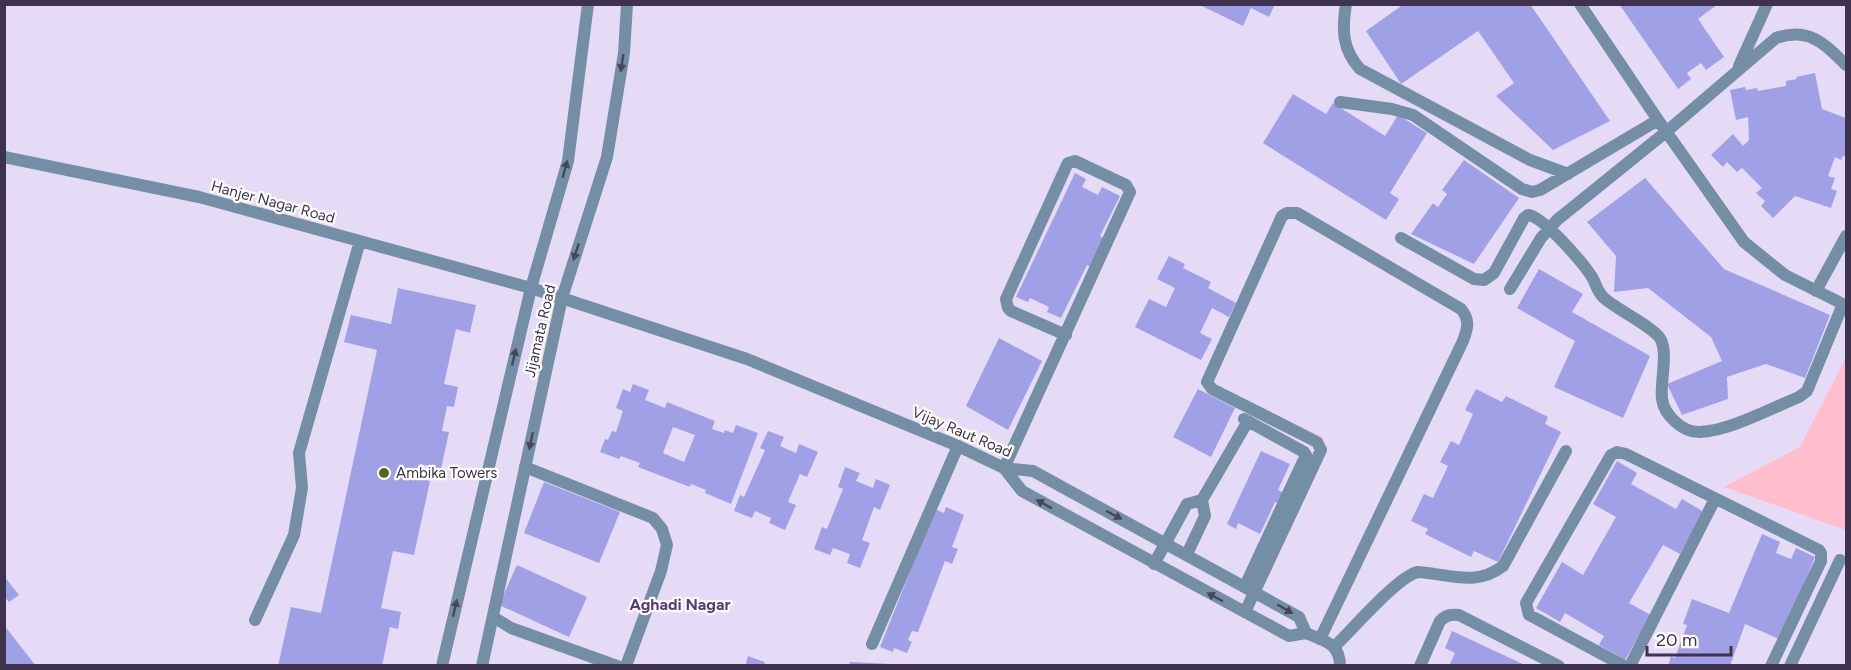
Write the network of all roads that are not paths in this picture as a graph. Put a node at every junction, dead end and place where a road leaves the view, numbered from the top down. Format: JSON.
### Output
{"nodes":[{"id":1,"x":588,"y":4,"type":"edge"},
{"id":2,"x":627,"y":4,"type":"edge"},
{"id":3,"x":1346,"y":4,"type":"edge"},
{"id":4,"x":1580,"y":4,"type":"edge"},
{"id":5,"x":1767,"y":4,"type":"edge"},
{"id":6,"x":1846,"y":65,"type":"edge"},
{"id":7,"x":1735,"y":73,"type":"junction"},
{"id":8,"x":1340,"y":102,"type":"dead end"},
{"id":9,"x":1658,"y":120,"type":"junction"},
{"id":10,"x":1666,"y":132,"type":"junction"},
{"id":11,"x":4,"y":157,"type":"edge"},
{"id":12,"x":1568,"y":174,"type":"junction"},
{"id":13,"x":1549,"y":227,"type":"junction"},
{"id":14,"x":1846,"y":236,"type":"edge"},
{"id":15,"x":1401,"y":238,"type":"dead end"},
{"id":16,"x":360,"y":242,"type":"junction"},
{"id":17,"x":531,"y":288,"type":"junction"},
{"id":18,"x":1510,"y":289,"type":"dead end"},
{"id":19,"x":1816,"y":291,"type":"junction"},
{"id":20,"x":562,"y":298,"type":"junction"},
{"id":21,"x":1066,"y":335,"type":"junction"},
{"id":22,"x":958,"y":446,"type":"junction"},
{"id":23,"x":1566,"y":451,"type":"dead end"},
{"id":24,"x":525,"y":467,"type":"junction"},
{"id":25,"x":1004,"y":468,"type":"junction"},
{"id":26,"x":1715,"y":499,"type":"junction"},
{"id":27,"x":1202,"y":500,"type":"junction"},
{"id":28,"x":1166,"y":543,"type":"junction"},
{"id":29,"x":1187,"y":554,"type":"junction"},
{"id":30,"x":1840,"y":560,"type":"dead end"},
{"id":31,"x":1154,"y":564,"type":"junction"},
{"id":32,"x":1250,"y":589,"type":"junction"},
{"id":33,"x":1245,"y":612,"type":"junction"},
{"id":34,"x":493,"y":617,"type":"junction"},
{"id":35,"x":255,"y":620,"type":"dead end"},
{"id":36,"x":1306,"y":633,"type":"junction"},
{"id":37,"x":1320,"y":639,"type":"junction"},
{"id":38,"x":872,"y":644,"type":"dead end"},
{"id":39,"x":1335,"y":646,"type":"junction"},
{"id":40,"x":442,"y":666,"type":"edge"},
{"id":41,"x":482,"y":666,"type":"edge"},
{"id":42,"x":617,"y":666,"type":"edge"},
{"id":43,"x":626,"y":666,"type":"edge"},
{"id":44,"x":1340,"y":666,"type":"edge"},
{"id":45,"x":1420,"y":666,"type":"edge"},
{"id":46,"x":1559,"y":666,"type":"edge"},
{"id":47,"x":1624,"y":666,"type":"edge"},
{"id":48,"x":1630,"y":666,"type":"edge"},
{"id":49,"x":1771,"y":666,"type":"edge"},
{"id":50,"x":1790,"y":666,"type":"edge"}],
"edges":[{"from":17,"to":1,"type":"street","name":"Jijamata Road","one_way":true},
{"from":2,"to":20,"type":"street","name":"Jijamata Road","one_way":true},
{"from":3,"to":12,"type":"street"},
{"from":4,"to":9,"type":"street"},
{"from":5,"to":7,"type":"street"},
{"from":6,"to":7,"type":"street"},
{"from":7,"to":10,"type":"street"},
{"from":8,"to":12,"type":"street"},
{"from":9,"to":10,"type":"street"},
{"from":9,"to":12,"type":"street"},
{"from":10,"to":13,"type":"street"},
{"from":10,"to":19,"type":"street"},
{"from":11,"to":16,"type":"street","name":"Hanjer Nagar Road"},
{"from":13,"to":15,"type":"street"},
{"from":13,"to":18,"type":"street"},
{"from":13,"to":19,"type":"street"},
{"from":14,"to":19,"type":"street"},
{"from":16,"to":17,"type":"street","name":"Hanjer Nagar Road"},
{"from":16,"to":35,"type":"street"},
{"from":17,"to":20,"type":"street","name":"Vijay Raut Road"},
{"from":40,"to":17,"type":"street","name":"Jijamata Road","one_way":true},
{"from":20,"to":22,"type":"street","name":"Vijay Raut Road"},
{"from":20,"to":24,"type":"street","name":"Jijamata Road","one_way":true},
{"from":21,"to":21,"type":"street"},
{"from":21,"to":25,"type":"street"},
{"from":22,"to":25,"type":"street","name":"Vijay Raut Road"},
{"from":22,"to":38,"type":"street"},
{"from":23,"to":39,"type":"street"},
{"from":24,"to":34,"type":"street","name":"Jijamata Road"},
{"from":24,"to":43,"type":"street"},
{"from":25,"to":28,"type":"street","name":"Vijay Raut Road","one_way":true},
{"from":31,"to":25,"type":"street","one_way":true},
{"from":26,"to":47,"type":"street"},
{"from":26,"to":48,"type":"street"},
{"from":26,"to":49,"type":"street"},
{"from":27,"to":28,"type":"street"},
{"from":27,"to":29,"type":"street"},
{"from":27,"to":32,"type":"street"},
{"from":28,"to":29,"type":"street","name":"Vijay Raut Road"},
{"from":28,"to":31,"type":"street"},
{"from":29,"to":32,"type":"street","name":"Vijay Raut Road"},
{"from":30,"to":50,"type":"street"},
{"from":33,"to":31,"type":"street","one_way":true},
{"from":32,"to":33,"type":"street"},
{"from":32,"to":36,"type":"street","name":"Vijay Raut Road","one_way":true},
{"from":32,"to":37,"type":"street"},
{"from":33,"to":36,"type":"street"},
{"from":34,"to":41,"type":"street","name":"Jijamata Road"},
{"from":34,"to":42,"type":"street"},
{"from":36,"to":37,"type":"street","name":"Vijay Raut Road"},
{"from":37,"to":39,"type":"street","name":"Vijay Raut Road"},
{"from":39,"to":44,"type":"street"},
{"from":45,"to":46,"type":"street"}]}
